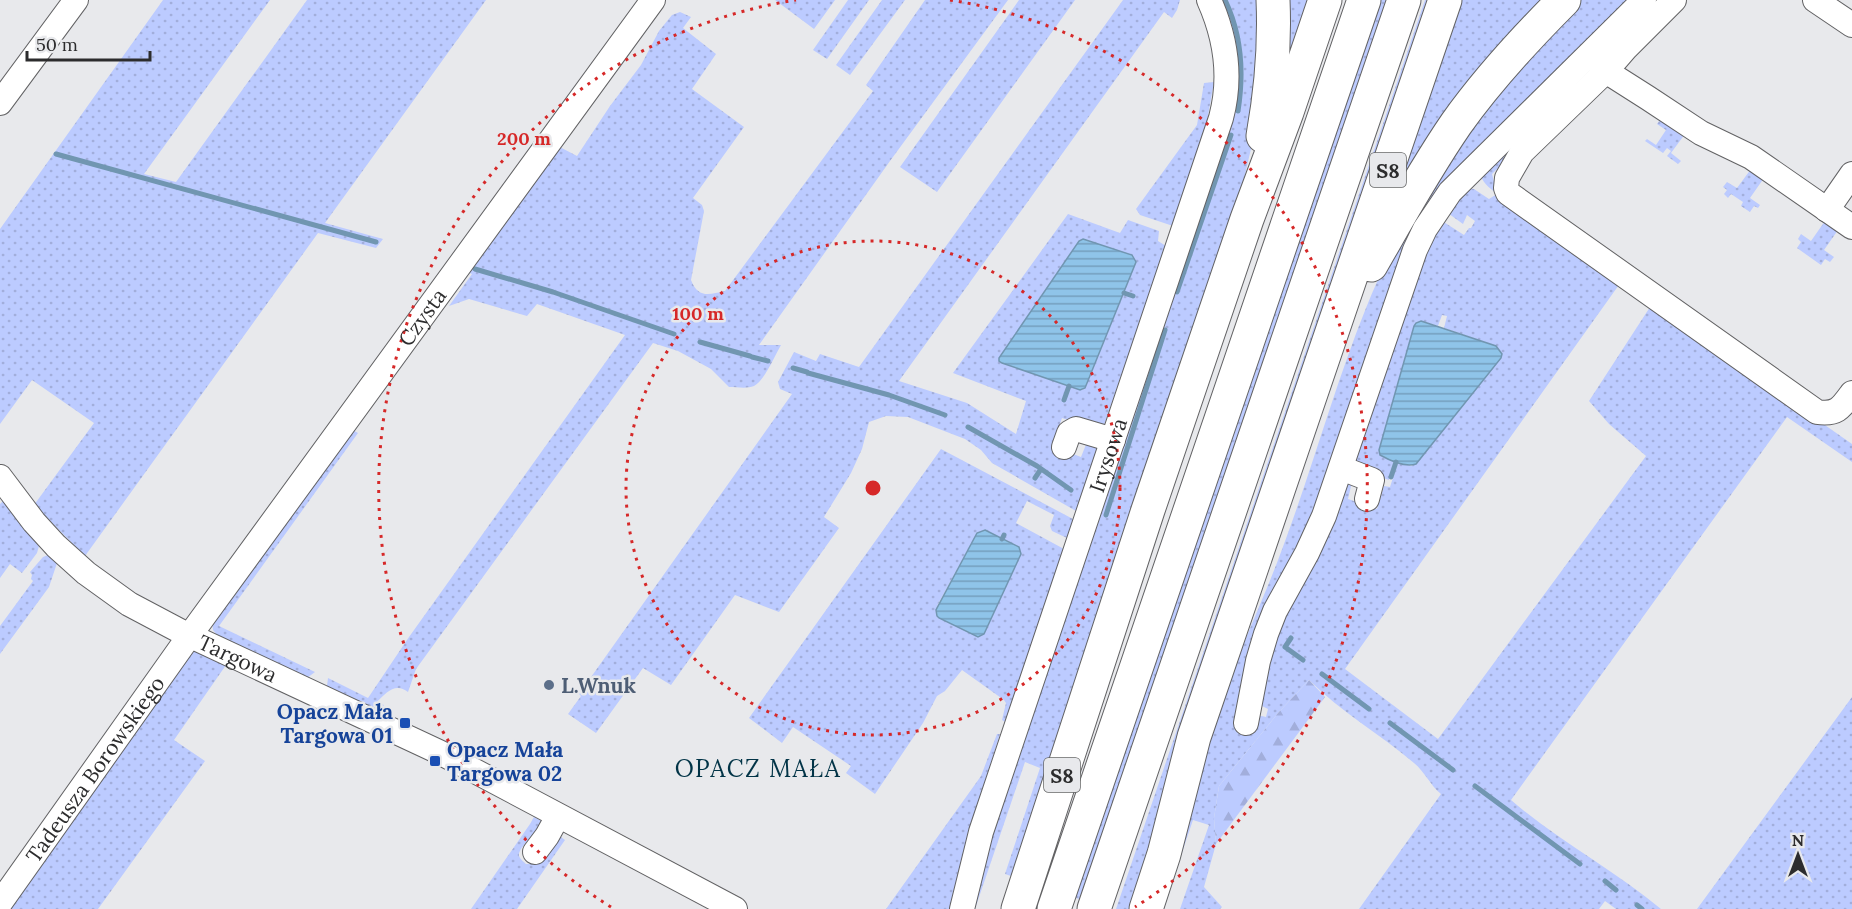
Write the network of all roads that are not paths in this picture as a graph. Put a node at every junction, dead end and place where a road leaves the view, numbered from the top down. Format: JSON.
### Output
{"nodes":[{"id":1,"x":75,"y":0,"type":"edge"},
{"id":2,"x":653,"y":0,"type":"edge"},
{"id":3,"x":1209,"y":0,"type":"edge"},
{"id":4,"x":1273,"y":0,"type":"edge"},
{"id":5,"x":1326,"y":0,"type":"edge"},
{"id":6,"x":1364,"y":0,"type":"edge"},
{"id":7,"x":1404,"y":0,"type":"edge"},
{"id":8,"x":1445,"y":0,"type":"edge"},
{"id":9,"x":1564,"y":0,"type":"edge"},
{"id":10,"x":1644,"y":0,"type":"edge"},
{"id":11,"x":1674,"y":0,"type":"edge"},
{"id":12,"x":1815,"y":0,"type":"edge"},
{"id":13,"x":1852,"y":25,"type":"edge"},
{"id":14,"x":1599,"y":62,"type":"junction"},
{"id":15,"x":0,"y":103,"type":"edge"},
{"id":16,"x":1852,"y":174,"type":"edge"},
{"id":17,"x":1827,"y":210,"type":"junction"},
{"id":18,"x":1248,"y":219,"type":"junction"},
{"id":19,"x":1852,"y":227,"type":"edge"},
{"id":20,"x":1329,"y":340,"type":"junction"},
{"id":21,"x":1852,"y":393,"type":"edge"},
{"id":22,"x":1113,"y":440,"type":"junction"},
{"id":23,"x":1064,"y":447,"type":"dead end"},
{"id":24,"x":1341,"y":468,"type":"junction"},
{"id":25,"x":0,"y":477,"type":"edge"},
{"id":26,"x":1367,"y":498,"type":"dead end"},
{"id":27,"x":190,"y":635,"type":"junction"},
{"id":28,"x":1246,"y":723,"type":"dead end"},
{"id":29,"x":558,"y":816,"type":"junction"},
{"id":30,"x":535,"y":852,"type":"dead end"},
{"id":31,"x":0,"y":903,"type":"edge"},
{"id":32,"x":735,"y":909,"type":"edge"},
{"id":33,"x":962,"y":909,"type":"edge"},
{"id":34,"x":1018,"y":909,"type":"edge"},
{"id":35,"x":1054,"y":909,"type":"edge"},
{"id":36,"x":1095,"y":909,"type":"edge"},
{"id":37,"x":1146,"y":909,"type":"edge"}],
"edges":[{"from":1,"to":15,"type":"street"},
{"from":2,"to":27,"type":"street","name":"Czysta"},
{"from":3,"to":22,"type":"street","name":"Irysowa"},
{"from":4,"to":18,"type":"highway","number":"S8"},
{"from":5,"to":18,"type":"highway"},
{"from":6,"to":35,"type":"highway"},
{"from":7,"to":36,"type":"highway"},
{"from":8,"to":20,"type":"highway","number":"S8"},
{"from":9,"to":20,"type":"highway"},
{"from":10,"to":14,"type":"street"},
{"from":11,"to":14,"type":"street"},
{"from":12,"to":13,"type":"street"},
{"from":14,"to":17,"type":"street"},
{"from":14,"to":21,"type":"street"},
{"from":14,"to":24,"type":"street"},
{"from":16,"to":17,"type":"street"},
{"from":17,"to":19,"type":"street"},
{"from":18,"to":34,"type":"highway","number":"S8"},
{"from":20,"to":37,"type":"highway","number":"S8"},
{"from":22,"to":23,"type":"street"},
{"from":22,"to":33,"type":"street","name":"Irysowa"},
{"from":24,"to":26,"type":"street"},
{"from":24,"to":28,"type":"street"},
{"from":25,"to":27,"type":"street","name":"Targowa"},
{"from":27,"to":29,"type":"street","name":"Targowa"},
{"from":27,"to":31,"type":"street","name":"Tadeusza Borowskiego"},
{"from":29,"to":30,"type":"street"},
{"from":29,"to":32,"type":"street","name":"Targowa"}]}
